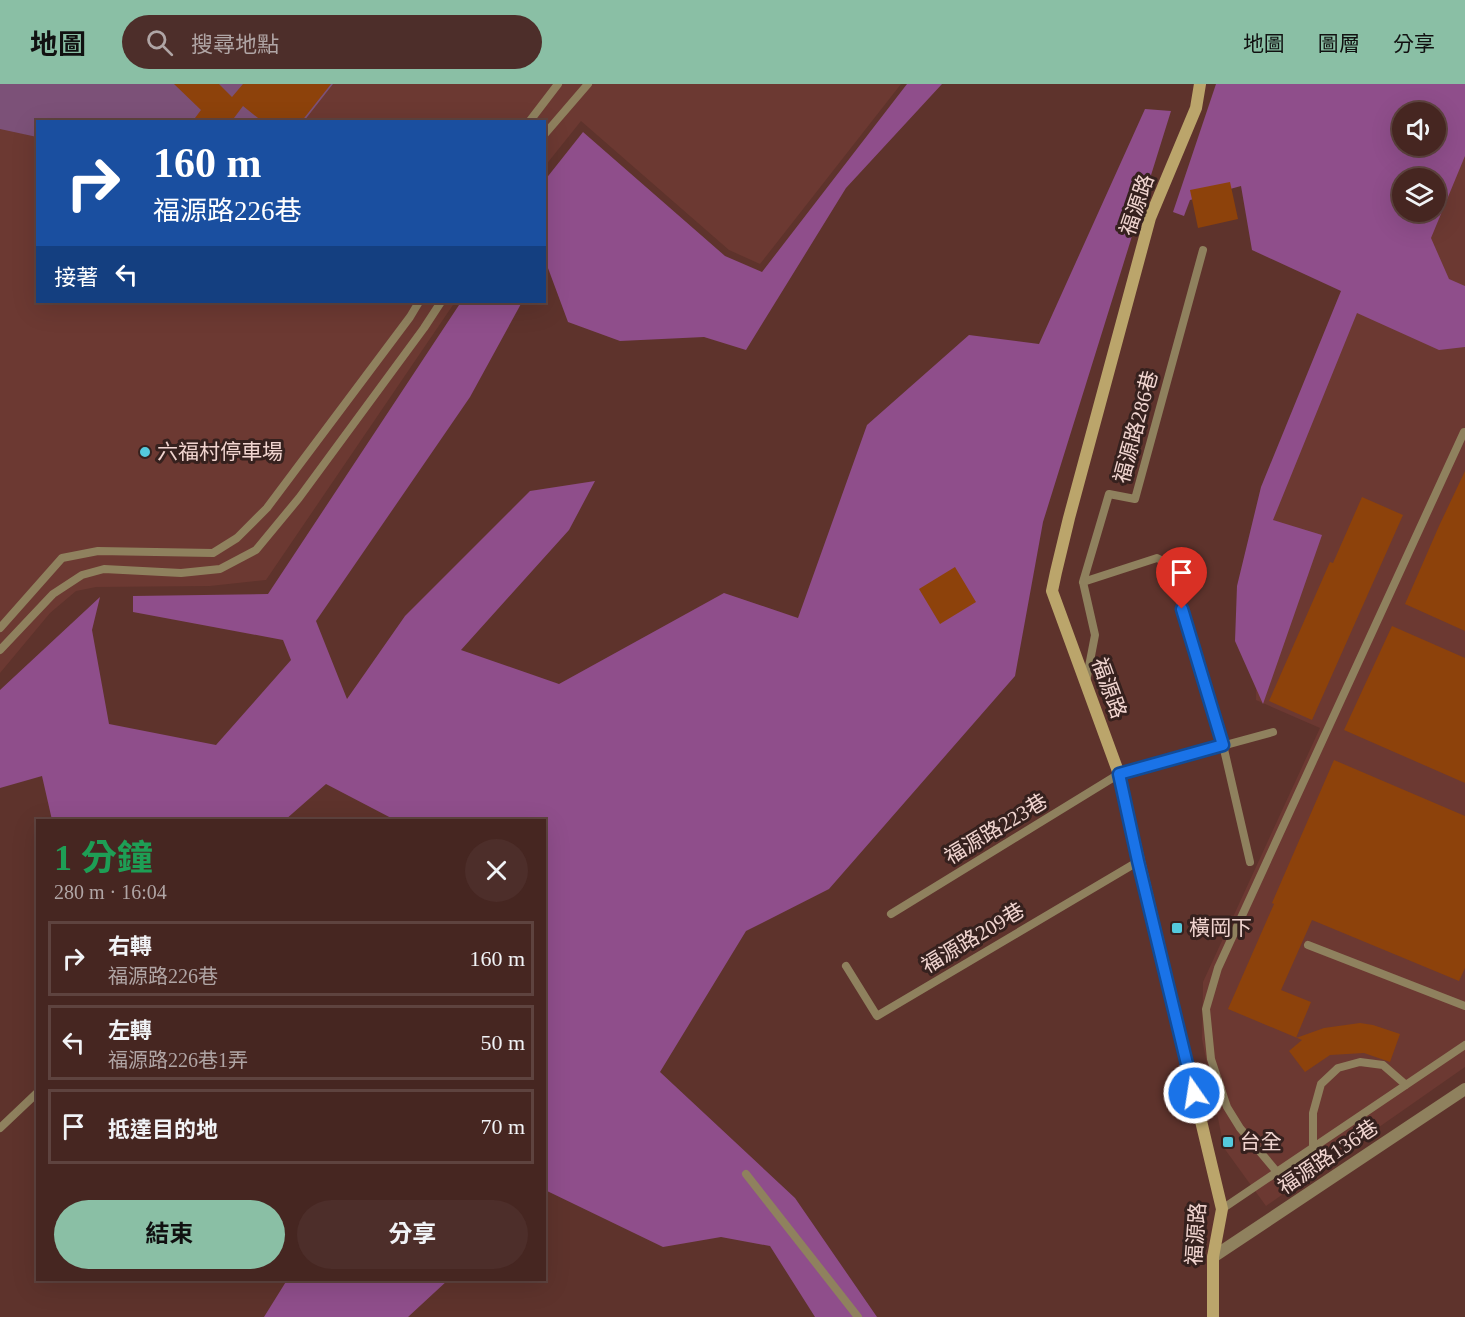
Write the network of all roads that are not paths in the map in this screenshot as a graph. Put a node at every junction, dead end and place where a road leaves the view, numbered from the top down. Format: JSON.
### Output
{"nodes":[{"id":1,"x":558,"y":84,"type":"edge"},
{"id":2,"x":588,"y":84,"type":"edge"},
{"id":3,"x":1200,"y":84,"type":"edge"},
{"id":4,"x":531,"y":120,"type":"edge"},
{"id":5,"x":546,"y":133,"type":"edge"},
{"id":6,"x":1203,"y":250,"type":"dead end"},
{"id":7,"x":418,"y":303,"type":"edge"},
{"id":8,"x":440,"y":303,"type":"edge"},
{"id":9,"x":1465,"y":432,"type":"edge"},
{"id":10,"x":1083,"y":582,"type":"junction"},
{"id":11,"x":0,"y":628,"type":"edge"},
{"id":12,"x":0,"y":650,"type":"edge"},
{"id":13,"x":1086,"y":683,"type":"junction"},
{"id":14,"x":1273,"y":732,"type":"dead end"},
{"id":15,"x":1223,"y":745,"type":"junction"},
{"id":16,"x":1119,"y":774,"type":"junction"},
{"id":17,"x":1138,"y":861,"type":"junction"},
{"id":18,"x":1250,"y":862,"type":"dead end"},
{"id":19,"x":891,"y":914,"type":"dead end"},
{"id":20,"x":1308,"y":945,"type":"dead end"},
{"id":21,"x":846,"y":966,"type":"dead end"},
{"id":22,"x":1465,"y":1006,"type":"edge"},
{"id":23,"x":1465,"y":1046,"type":"edge"},
{"id":24,"x":1406,"y":1085,"type":"junction"},
{"id":25,"x":1465,"y":1089,"type":"edge"},
{"id":26,"x":36,"y":1094,"type":"edge"},
{"id":27,"x":0,"y":1128,"type":"edge"},
{"id":28,"x":1314,"y":1148,"type":"junction"},
{"id":29,"x":1277,"y":1172,"type":"junction"},
{"id":30,"x":746,"y":1174,"type":"dead end"},
{"id":31,"x":1222,"y":1209,"type":"junction"},
{"id":32,"x":1213,"y":1257,"type":"junction"},
{"id":33,"x":858,"y":1317,"type":"edge"},
{"id":34,"x":1213,"y":1317,"type":"edge"}],
"edges":[{"from":1,"to":4,"type":"lane"},
{"from":2,"to":5,"type":"lane"},
{"from":3,"to":13,"type":"street","name":"福源路"},
{"from":6,"to":10,"type":"lane","name":"福源路286巷"},
{"from":7,"to":11,"type":"lane"},
{"from":8,"to":12,"type":"lane"},
{"from":9,"to":29,"type":"lane"},
{"from":10,"to":13,"type":"lane"},
{"from":10,"to":15,"type":"lane"},
{"from":13,"to":16,"type":"street","name":"福源路"},
{"from":14,"to":15,"type":"lane","name":"福源路223巷"},
{"from":15,"to":16,"type":"lane","name":"福源路223巷"},
{"from":15,"to":18,"type":"lane"},
{"from":16,"to":17,"type":"street","name":"福源路"},
{"from":16,"to":19,"type":"lane","name":"福源路223巷"},
{"from":17,"to":21,"type":"lane","name":"福源路209巷"},
{"from":17,"to":31,"type":"street","name":"福源路"},
{"from":20,"to":22,"type":"lane"},
{"from":23,"to":24,"type":"lane"},
{"from":24,"to":28,"type":"lane"},
{"from":24,"to":28,"type":"lane"},
{"from":25,"to":32,"type":"street","name":"福源路136巷"},
{"from":26,"to":27,"type":"lane"},
{"from":28,"to":29,"type":"lane"},
{"from":29,"to":31,"type":"lane"},
{"from":30,"to":33,"type":"lane"},
{"from":31,"to":32,"type":"street","name":"福源路"},
{"from":32,"to":34,"type":"street","name":"福源路"}]}
